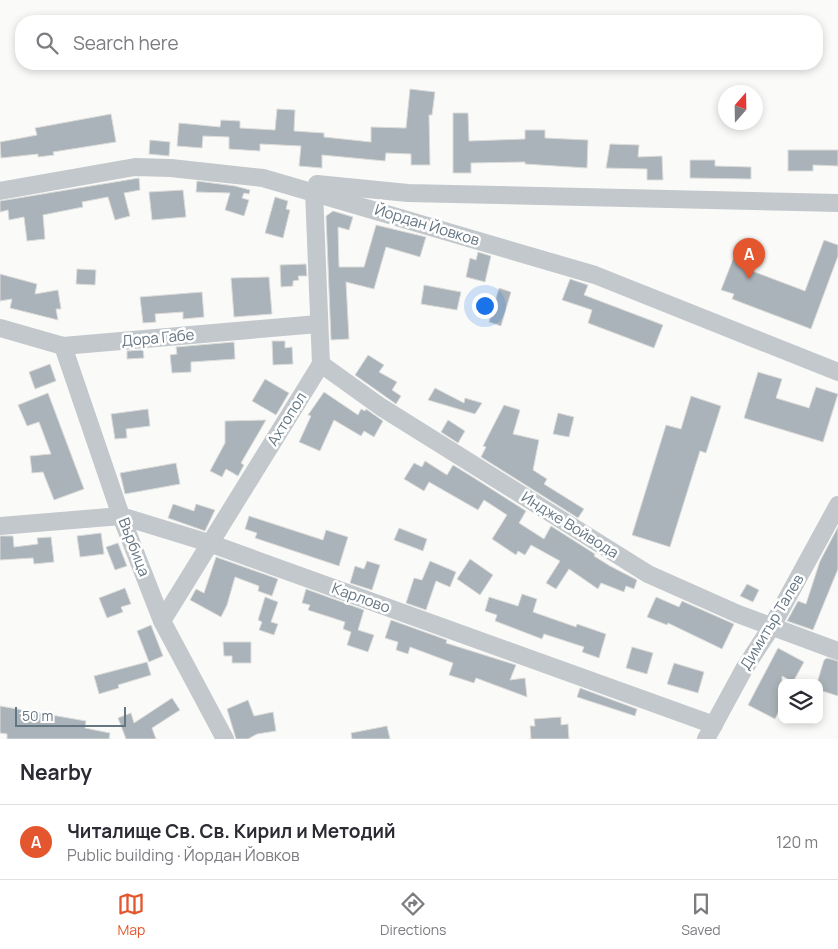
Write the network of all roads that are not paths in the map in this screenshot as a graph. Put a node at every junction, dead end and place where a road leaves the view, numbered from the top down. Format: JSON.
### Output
{"nodes":[{"id":1,"x":263,"y":178,"type":"junction"},
{"id":2,"x":0,"y":191,"type":"edge"},
{"id":3,"x":314,"y":191,"type":"junction"},
{"id":4,"x":838,"y":203,"type":"edge"},
{"id":5,"x":318,"y":324,"type":"junction"},
{"id":6,"x":0,"y":328,"type":"edge"},
{"id":7,"x":63,"y":346,"type":"junction"},
{"id":8,"x":321,"y":364,"type":"junction"},
{"id":9,"x":838,"y":372,"type":"edge"},
{"id":10,"x":838,"y":505,"type":"edge"},
{"id":11,"x":121,"y":516,"type":"junction"},
{"id":12,"x":0,"y":526,"type":"edge"},
{"id":13,"x":209,"y":543,"type":"junction"},
{"id":14,"x":162,"y":621,"type":"junction"},
{"id":15,"x":772,"y":626,"type":"junction"},
{"id":16,"x":838,"y":651,"type":"edge"},
{"id":17,"x":710,"y":732,"type":"edge"},
{"id":18,"x":225,"y":739,"type":"edge"}],
"edges":[{"from":1,"to":2,"type":"street","name":"Йордан Йовков"},
{"from":1,"to":3,"type":"street","name":"Йордан Йовков"},
{"from":1,"to":4,"type":"street"},
{"from":3,"to":5,"type":"street"},
{"from":3,"to":9,"type":"street","name":"Йордан Йовков"},
{"from":5,"to":7,"type":"street","name":"Дора Габе"},
{"from":5,"to":8,"type":"street"},
{"from":6,"to":7,"type":"street","name":"Дора Габе"},
{"from":7,"to":11,"type":"street","name":"Върбица"},
{"from":8,"to":13,"type":"street","name":"Ахтопол"},
{"from":8,"to":15,"type":"street","name":"Индже Войвода"},
{"from":10,"to":15,"type":"street","name":"Димитър Талев"},
{"from":11,"to":12,"type":"street","name":"Карлово"},
{"from":11,"to":13,"type":"street","name":"Карлово"},
{"from":11,"to":14,"type":"street","name":"Върбица"},
{"from":13,"to":14,"type":"street","name":"Ахтопол"},
{"from":13,"to":17,"type":"street","name":"Карлово"},
{"from":14,"to":18,"type":"street","name":"Върбица"},
{"from":15,"to":16,"type":"street","name":"Индже Войвода"},
{"from":15,"to":17,"type":"street","name":"Димитър Талев"}]}
